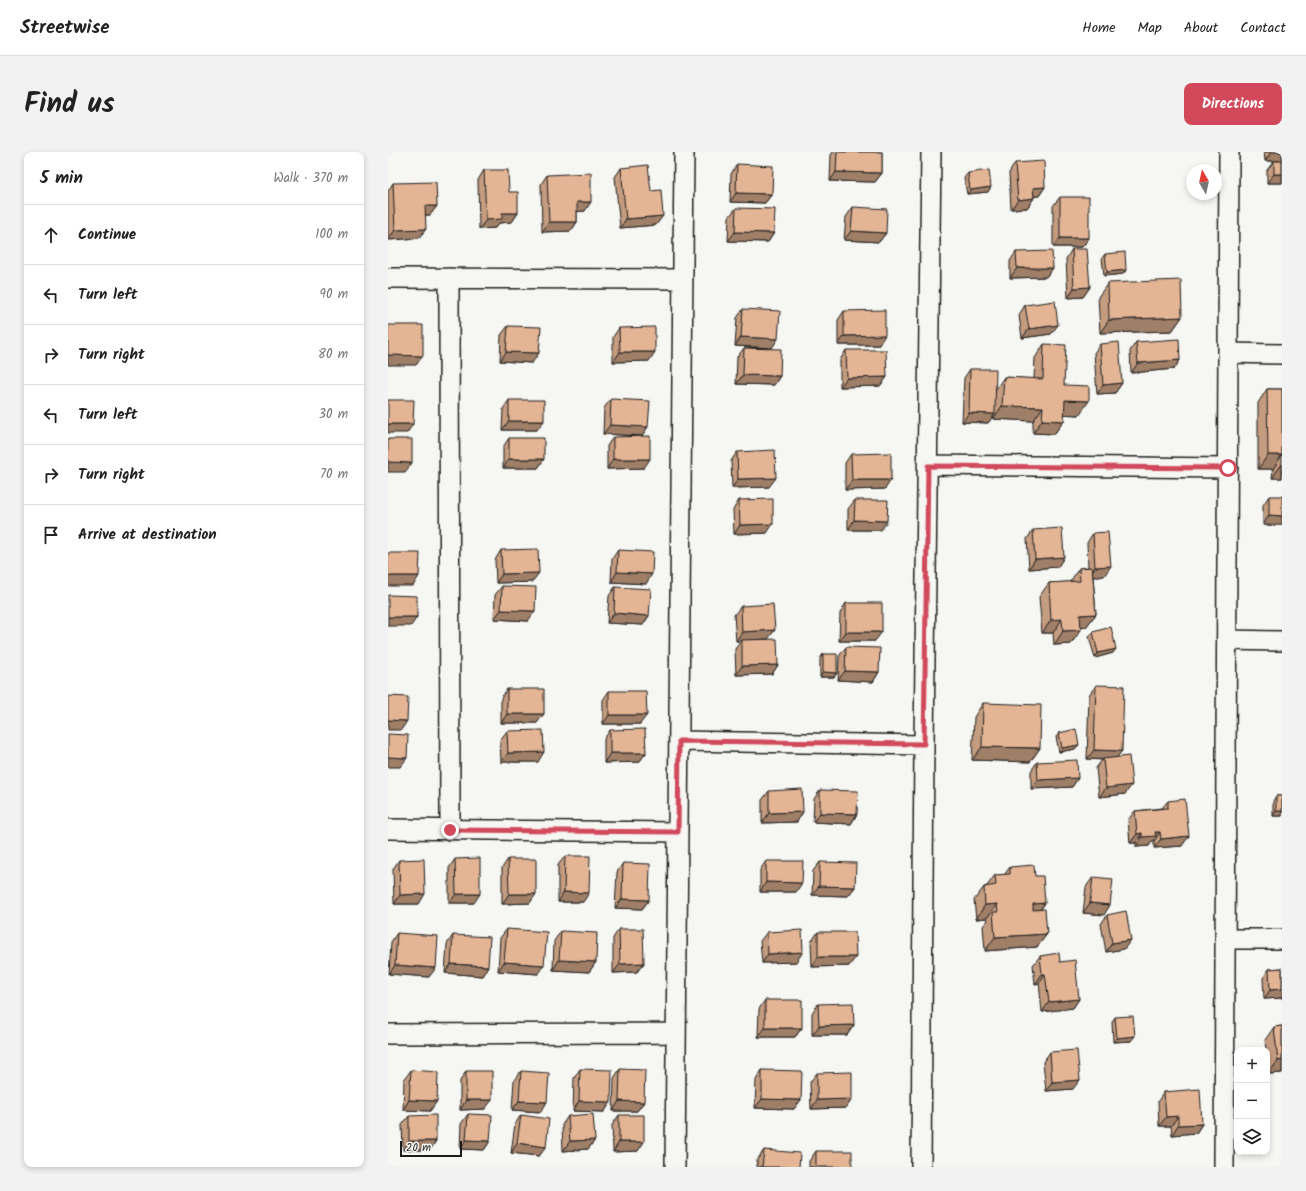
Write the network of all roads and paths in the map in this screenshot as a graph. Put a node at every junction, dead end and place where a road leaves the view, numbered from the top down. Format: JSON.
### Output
{"nodes":[{"id":1,"x":684,"y":152,"type":"edge"},
{"id":2,"x":931,"y":152,"type":"edge"},
{"id":3,"x":1229,"y":152,"type":"edge"},
{"id":4,"x":388,"y":278,"type":"edge"},
{"id":5,"x":449,"y":278,"type":"junction"},
{"id":6,"x":683,"y":278,"type":"junction"},
{"id":7,"x":1228,"y":353,"type":"junction"},
{"id":8,"x":1282,"y":354,"type":"edge"},
{"id":9,"x":928,"y":466,"type":"junction"},
{"id":10,"x":1228,"y":468,"type":"junction"},
{"id":11,"x":1227,"y":640,"type":"junction"},
{"id":12,"x":1282,"y":640,"type":"edge"},
{"id":13,"x":679,"y":741,"type":"junction"},
{"id":14,"x":924,"y":744,"type":"junction"},
{"id":15,"x":388,"y":829,"type":"edge"},
{"id":16,"x":450,"y":830,"type":"junction"},
{"id":17,"x":678,"y":832,"type":"junction"},
{"id":18,"x":1225,"y":939,"type":"junction"},
{"id":19,"x":1282,"y":939,"type":"edge"},
{"id":20,"x":676,"y":1033,"type":"junction"},
{"id":21,"x":388,"y":1034,"type":"edge"},
{"id":22,"x":675,"y":1167,"type":"edge"},
{"id":23,"x":920,"y":1167,"type":"edge"},
{"id":24,"x":1224,"y":1167,"type":"edge"}],
"edges":[{"from":1,"to":6,"type":"street"},
{"from":2,"to":9,"type":"street"},
{"from":3,"to":7,"type":"street"},
{"from":4,"to":5,"type":"street"},
{"from":5,"to":6,"type":"street"},
{"from":5,"to":16,"type":"street"},
{"from":6,"to":13,"type":"street"},
{"from":7,"to":8,"type":"street"},
{"from":7,"to":10,"type":"street"},
{"from":9,"to":10,"type":"street"},
{"from":9,"to":14,"type":"street"},
{"from":10,"to":11,"type":"street"},
{"from":11,"to":12,"type":"street"},
{"from":11,"to":18,"type":"street"},
{"from":13,"to":14,"type":"street"},
{"from":13,"to":17,"type":"street"},
{"from":14,"to":23,"type":"street"},
{"from":15,"to":16,"type":"street"},
{"from":16,"to":17,"type":"street"},
{"from":17,"to":20,"type":"street"},
{"from":18,"to":19,"type":"street"},
{"from":18,"to":24,"type":"street"},
{"from":20,"to":21,"type":"street"},
{"from":20,"to":22,"type":"street"}]}
